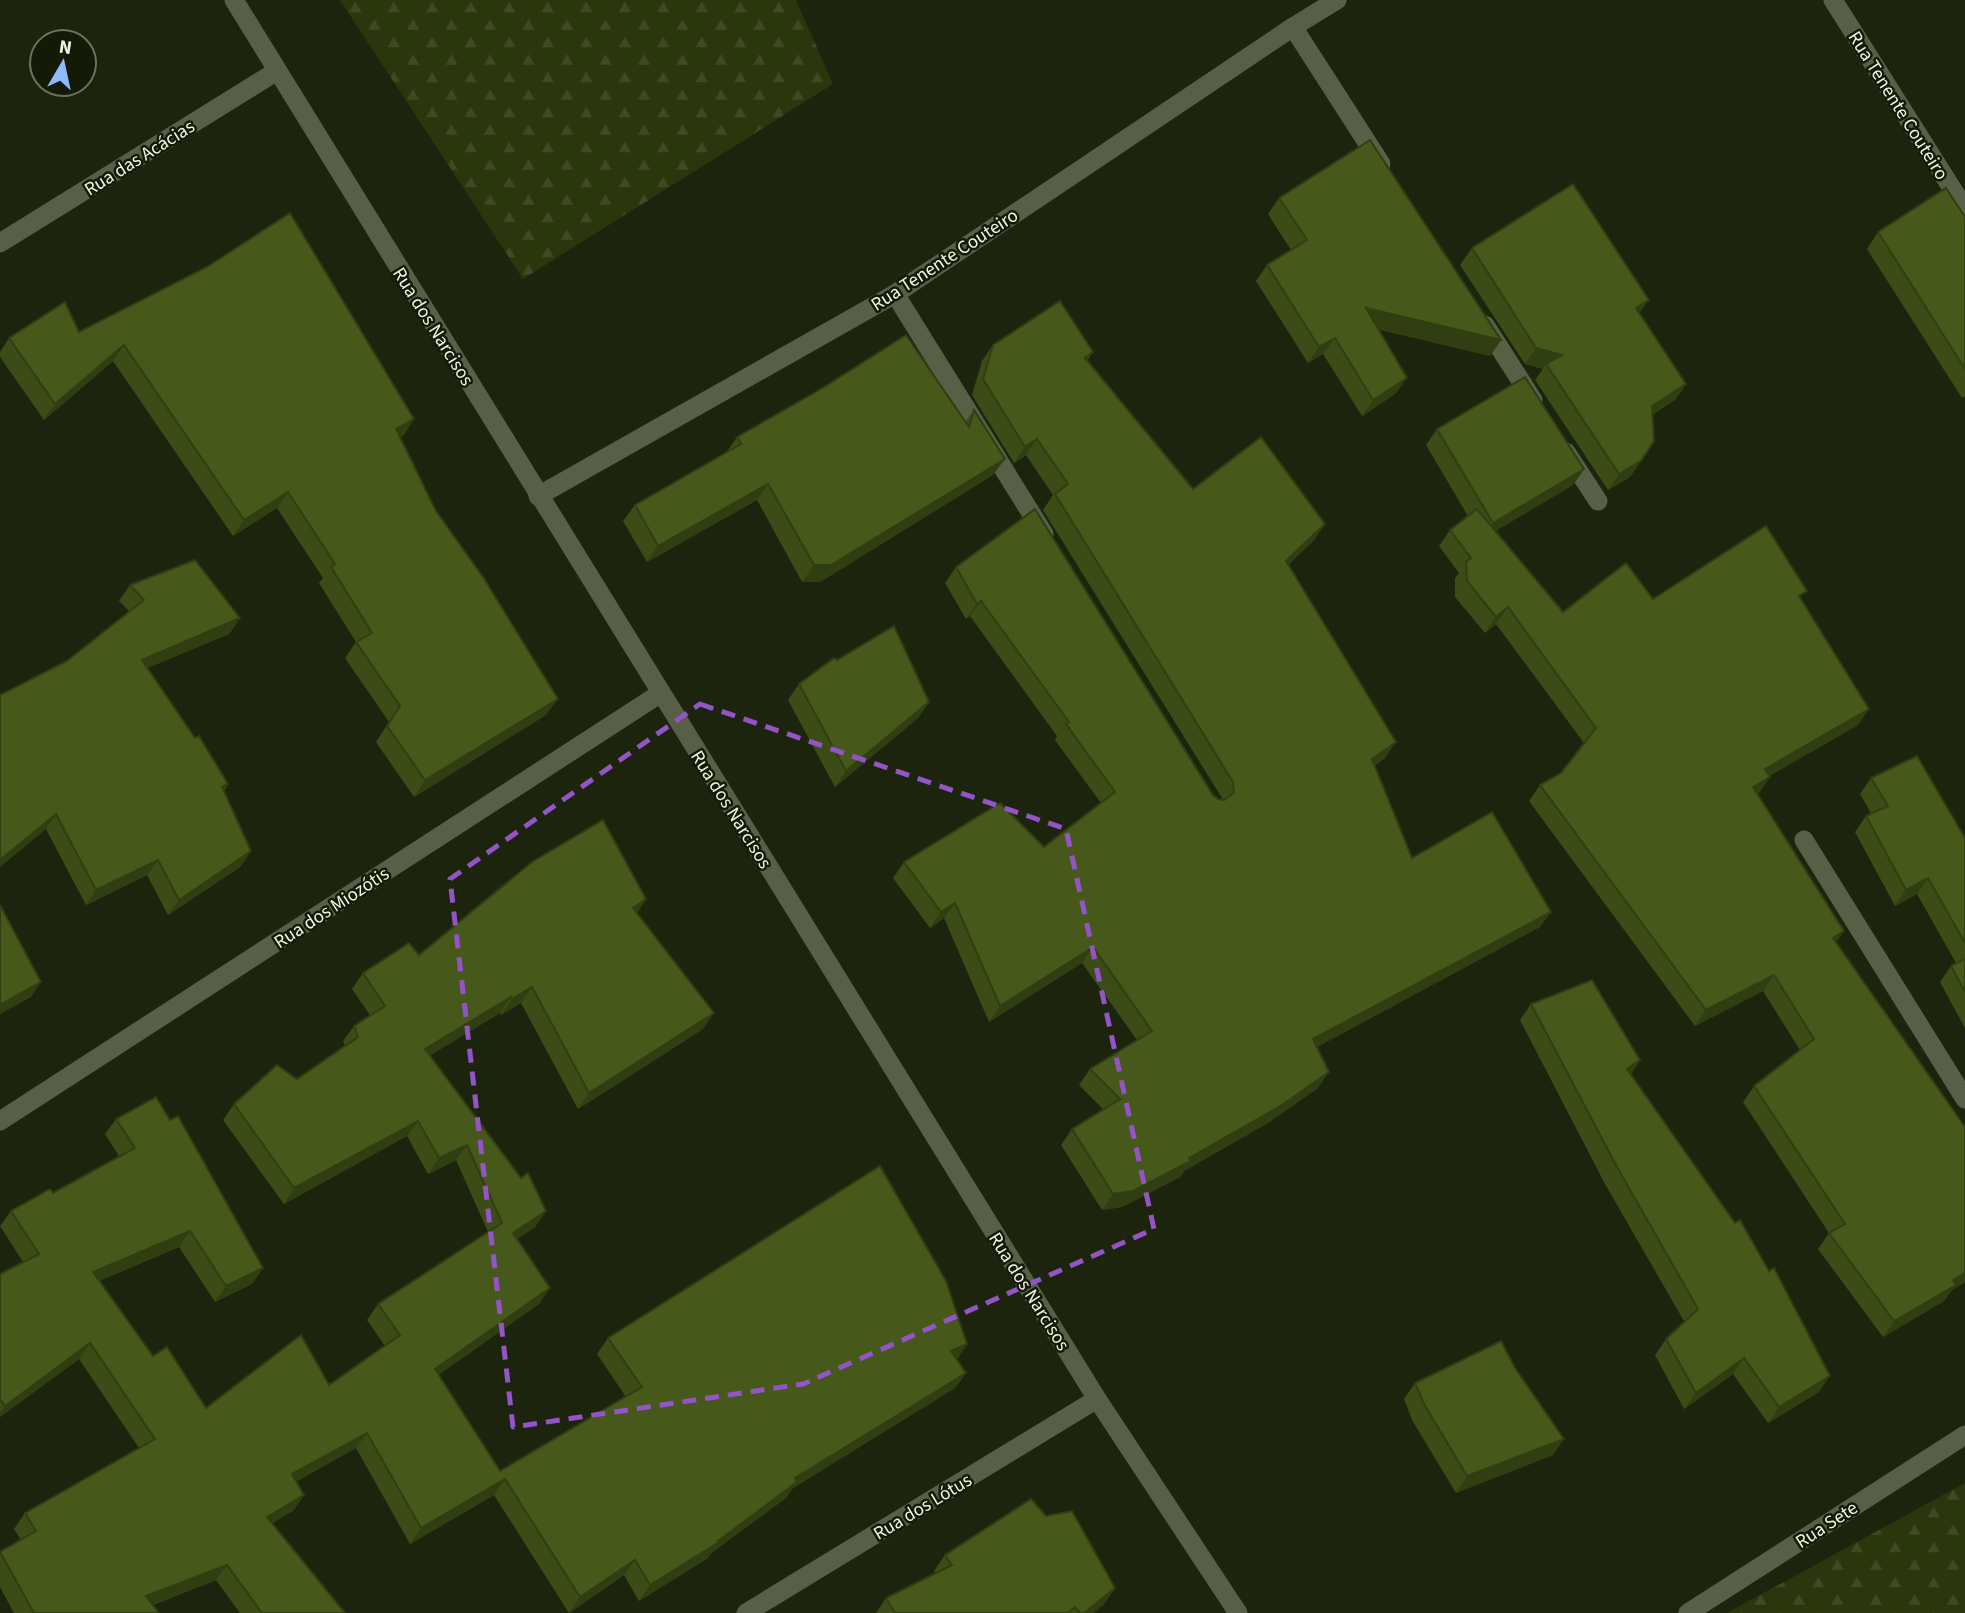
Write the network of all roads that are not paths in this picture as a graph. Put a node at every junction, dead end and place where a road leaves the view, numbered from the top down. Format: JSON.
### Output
{"nodes":[{"id":1,"x":234,"y":0,"type":"edge"},
{"id":2,"x":1337,"y":0,"type":"edge"},
{"id":3,"x":1833,"y":0,"type":"edge"},
{"id":4,"x":1293,"y":27,"type":"junction"},
{"id":5,"x":277,"y":71,"type":"junction"},
{"id":6,"x":1390,"y":177,"type":"edge"},
{"id":7,"x":1965,"y":209,"type":"edge"},
{"id":8,"x":0,"y":243,"type":"edge"},
{"id":9,"x":895,"y":294,"type":"junction"},
{"id":10,"x":1472,"y":304,"type":"edge"},
{"id":11,"x":538,"y":496,"type":"junction"},
{"id":12,"x":1598,"y":501,"type":"dead end"},
{"id":13,"x":1057,"y":555,"type":"edge"},
{"id":14,"x":661,"y":693,"type":"junction"},
{"id":15,"x":1804,"y":840,"type":"dead end"},
{"id":16,"x":1965,"y":1099,"type":"edge"},
{"id":17,"x":0,"y":1121,"type":"edge"},
{"id":18,"x":1097,"y":1399,"type":"junction"},
{"id":19,"x":1965,"y":1435,"type":"edge"},
{"id":20,"x":746,"y":1613,"type":"edge"},
{"id":21,"x":1237,"y":1613,"type":"edge"},
{"id":22,"x":1688,"y":1613,"type":"edge"}],
"edges":[{"from":1,"to":5,"type":"street","name":"Rua dos Narcisos"},
{"from":2,"to":4,"type":"street","name":"Rua Tenente Couteiro"},
{"from":3,"to":7,"type":"street","name":"Rua Tenente Couteiro"},
{"from":4,"to":6,"type":"street"},
{"from":4,"to":9,"type":"street","name":"Rua Tenente Couteiro"},
{"from":5,"to":8,"type":"street","name":"Rua das Acácias"},
{"from":5,"to":11,"type":"street","name":"Rua dos Narcisos"},
{"from":9,"to":11,"type":"street","name":"Rua Tenente Couteiro"},
{"from":9,"to":13,"type":"street"},
{"from":10,"to":12,"type":"street"},
{"from":11,"to":14,"type":"street","name":"Rua dos Narcisos"},
{"from":14,"to":17,"type":"street","name":"Rua dos Miozótis"},
{"from":14,"to":18,"type":"street","name":"Rua dos Narcisos"},
{"from":15,"to":16,"type":"street"},
{"from":18,"to":20,"type":"street","name":"Rua dos Lótus"},
{"from":18,"to":21,"type":"street","name":"Rua dos Narcisos"},
{"from":19,"to":22,"type":"street","name":"Rua Sete"}]}
